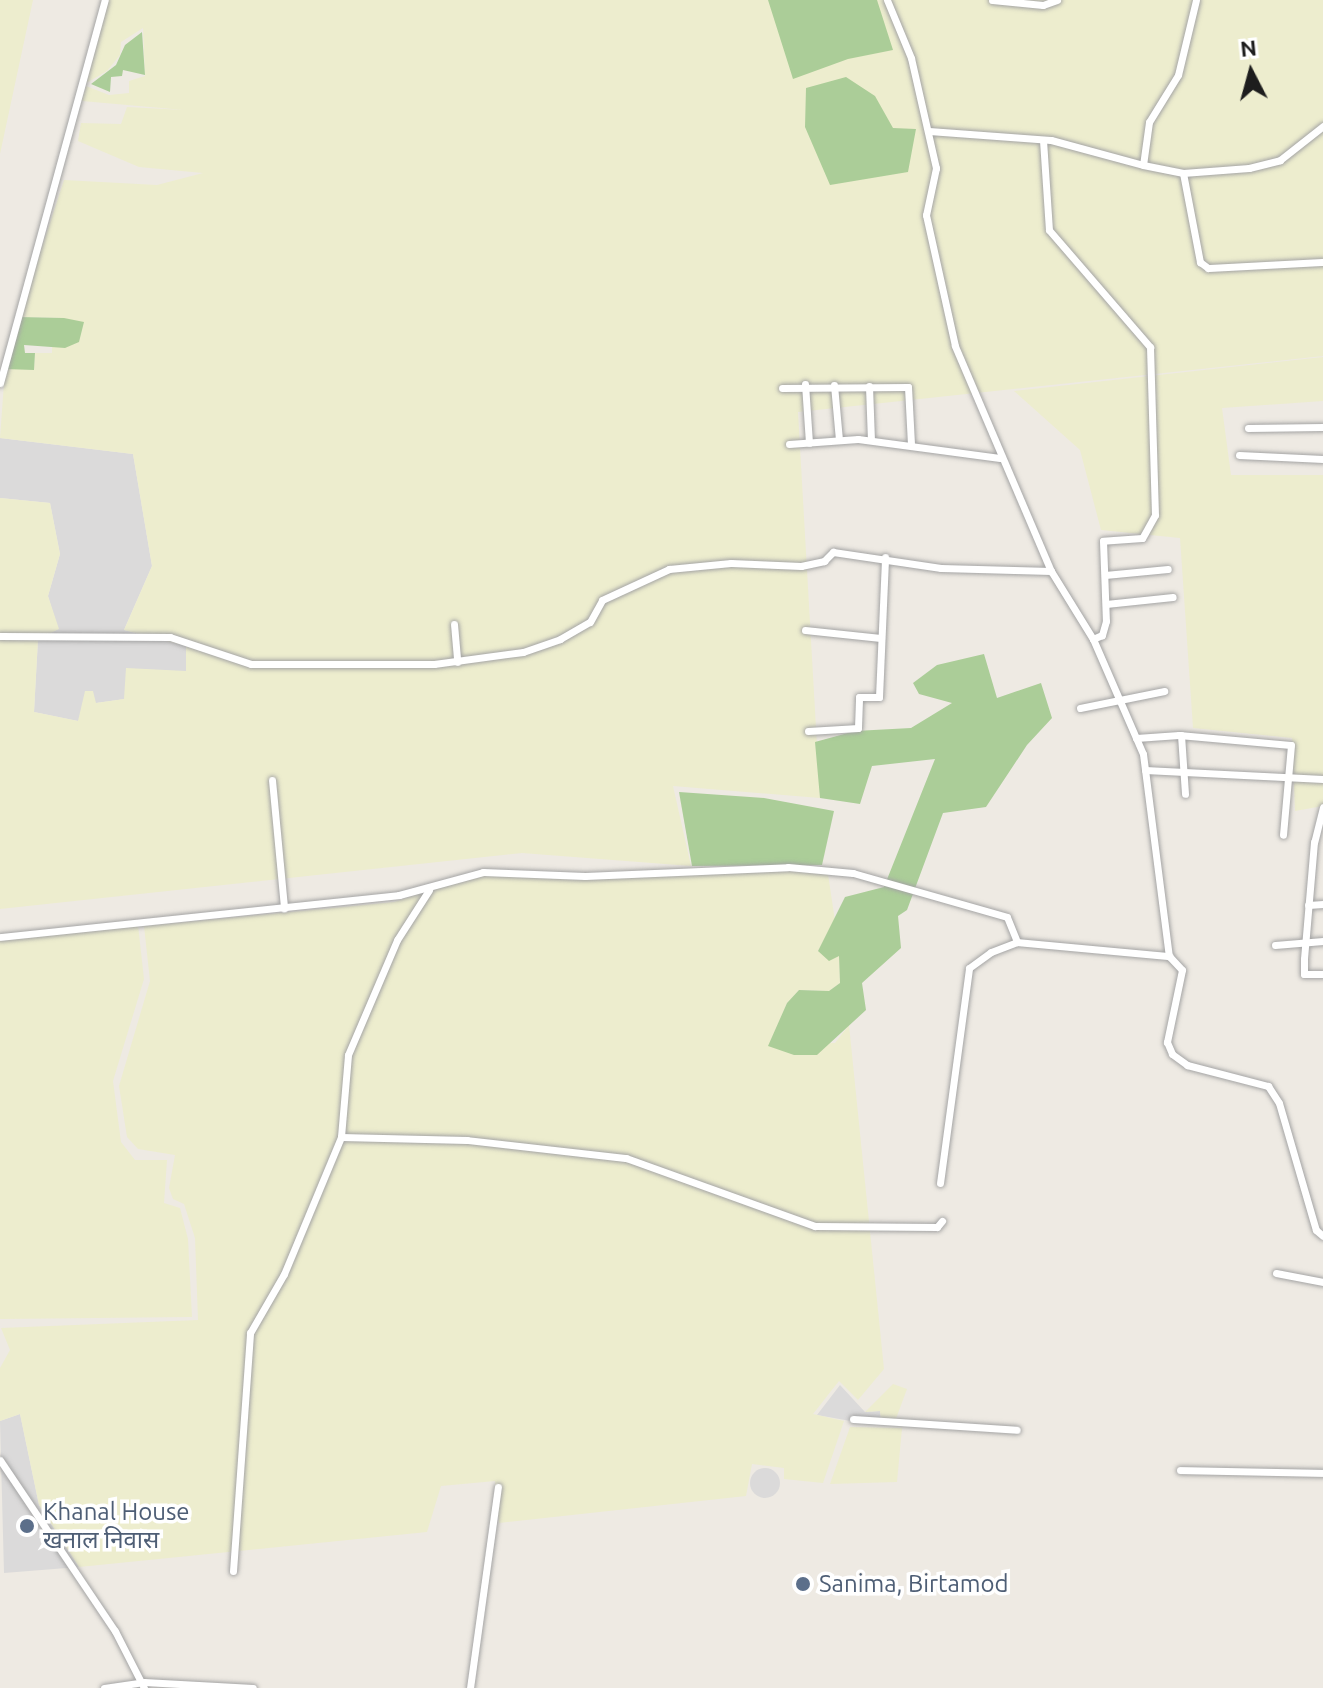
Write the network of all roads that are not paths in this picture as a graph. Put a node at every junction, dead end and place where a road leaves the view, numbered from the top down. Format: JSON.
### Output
{"nodes":[{"id":1,"x":105,"y":0,"type":"edge"},
{"id":2,"x":887,"y":0,"type":"edge"},
{"id":3,"x":992,"y":0,"type":"edge"},
{"id":4,"x":1057,"y":0,"type":"edge"},
{"id":5,"x":1194,"y":0,"type":"edge"},
{"id":6,"x":1323,"y":126,"type":"edge"},
{"id":7,"x":929,"y":131,"type":"junction"},
{"id":8,"x":1043,"y":140,"type":"junction"},
{"id":9,"x":1143,"y":165,"type":"junction"},
{"id":10,"x":1183,"y":173,"type":"junction"},
{"id":11,"x":1323,"y":262,"type":"edge"},
{"id":12,"x":0,"y":383,"type":"edge"},
{"id":13,"x":805,"y":384,"type":"junction"},
{"id":14,"x":834,"y":385,"type":"junction"},
{"id":15,"x":869,"y":386,"type":"junction"},
{"id":16,"x":782,"y":388,"type":"dead end"},
{"id":17,"x":1323,"y":427,"type":"edge"},
{"id":18,"x":1248,"y":428,"type":"dead end"},
{"id":19,"x":839,"y":440,"type":"junction"},
{"id":20,"x":871,"y":440,"type":"junction"},
{"id":21,"x":809,"y":443,"type":"junction"},
{"id":22,"x":789,"y":444,"type":"dead end"},
{"id":23,"x":911,"y":444,"type":"junction"},
{"id":24,"x":1239,"y":455,"type":"dead end"},
{"id":25,"x":1000,"y":458,"type":"junction"},
{"id":26,"x":1323,"y":459,"type":"edge"},
{"id":27,"x":885,"y":557,"type":"junction"},
{"id":28,"x":1168,"y":569,"type":"dead end"},
{"id":29,"x":1051,"y":571,"type":"junction"},
{"id":30,"x":1105,"y":575,"type":"junction"},
{"id":31,"x":1173,"y":597,"type":"dead end"},
{"id":32,"x":1106,"y":604,"type":"junction"},
{"id":33,"x":454,"y":624,"type":"dead end"},
{"id":34,"x":805,"y":630,"type":"dead end"},
{"id":35,"x":0,"y":636,"type":"edge"},
{"id":36,"x":881,"y":638,"type":"junction"},
{"id":37,"x":1093,"y":639,"type":"junction"},
{"id":38,"x":457,"y":662,"type":"junction"},
{"id":39,"x":1164,"y":691,"type":"dead end"},
{"id":40,"x":1120,"y":701,"type":"junction"},
{"id":41,"x":1080,"y":708,"type":"dead end"},
{"id":42,"x":808,"y":731,"type":"dead end"},
{"id":43,"x":1181,"y":735,"type":"junction"},
{"id":44,"x":1136,"y":738,"type":"junction"},
{"id":45,"x":1186,"y":769,"type":"junction"},
{"id":46,"x":1145,"y":770,"type":"junction"},
{"id":47,"x":1288,"y":778,"type":"junction"},
{"id":48,"x":1323,"y":779,"type":"edge"},
{"id":49,"x":272,"y":780,"type":"dead end"},
{"id":50,"x":1185,"y":794,"type":"dead end"},
{"id":51,"x":1323,"y":807,"type":"edge"},
{"id":52,"x":1283,"y":835,"type":"dead end"},
{"id":53,"x":1323,"y":871,"type":"edge"},
{"id":54,"x":1311,"y":872,"type":"junction"},
{"id":55,"x":429,"y":890,"type":"junction"},
{"id":56,"x":1323,"y":904,"type":"edge"},
{"id":57,"x":1308,"y":905,"type":"junction"},
{"id":58,"x":284,"y":908,"type":"junction"},
{"id":59,"x":0,"y":937,"type":"edge"},
{"id":60,"x":1305,"y":939,"type":"junction"},
{"id":61,"x":1323,"y":941,"type":"edge"},
{"id":62,"x":1017,"y":942,"type":"junction"},
{"id":63,"x":1275,"y":945,"type":"dead end"},
{"id":64,"x":1169,"y":956,"type":"junction"},
{"id":65,"x":1323,"y":974,"type":"edge"},
{"id":66,"x":341,"y":1137,"type":"junction"},
{"id":67,"x":940,"y":1183,"type":"dead end"},
{"id":68,"x":942,"y":1221,"type":"dead end"},
{"id":69,"x":1323,"y":1236,"type":"edge"},
{"id":70,"x":1276,"y":1273,"type":"dead end"},
{"id":71,"x":1323,"y":1282,"type":"edge"},
{"id":72,"x":853,"y":1419,"type":"dead end"},
{"id":73,"x":1017,"y":1430,"type":"dead end"},
{"id":74,"x":0,"y":1460,"type":"edge"},
{"id":75,"x":1180,"y":1470,"type":"dead end"},
{"id":76,"x":1323,"y":1473,"type":"edge"},
{"id":77,"x":498,"y":1487,"type":"dead end"},
{"id":78,"x":233,"y":1571,"type":"dead end"},
{"id":79,"x":144,"y":1685,"type":"edge"},
{"id":80,"x":104,"y":1688,"type":"edge"},
{"id":81,"x":253,"y":1688,"type":"edge"},
{"id":82,"x":470,"y":1688,"type":"edge"}],
"edges":[{"from":1,"to":12,"type":"street"},
{"from":2,"to":7,"type":"street"},
{"from":3,"to":4,"type":"street"},
{"from":5,"to":9,"type":"street"},
{"from":6,"to":10,"type":"street"},
{"from":7,"to":8,"type":"street"},
{"from":7,"to":25,"type":"street"},
{"from":8,"to":9,"type":"street"},
{"from":8,"to":30,"type":"street"},
{"from":9,"to":10,"type":"street"},
{"from":10,"to":11,"type":"street"},
{"from":13,"to":14,"type":"street"},
{"from":13,"to":16,"type":"street"},
{"from":13,"to":21,"type":"street"},
{"from":14,"to":15,"type":"street"},
{"from":14,"to":19,"type":"street"},
{"from":15,"to":20,"type":"street"},
{"from":15,"to":23,"type":"street"},
{"from":17,"to":18,"type":"street"},
{"from":19,"to":20,"type":"street"},
{"from":19,"to":21,"type":"street"},
{"from":20,"to":23,"type":"street"},
{"from":21,"to":22,"type":"street"},
{"from":23,"to":25,"type":"street"},
{"from":24,"to":26,"type":"street"},
{"from":25,"to":29,"type":"street"},
{"from":27,"to":29,"type":"street"},
{"from":27,"to":36,"type":"street"},
{"from":27,"to":38,"type":"street"},
{"from":28,"to":30,"type":"street"},
{"from":29,"to":37,"type":"street"},
{"from":30,"to":32,"type":"street"},
{"from":31,"to":32,"type":"street"},
{"from":32,"to":37,"type":"street"},
{"from":33,"to":38,"type":"street"},
{"from":34,"to":36,"type":"street"},
{"from":35,"to":38,"type":"street"},
{"from":36,"to":42,"type":"street"},
{"from":37,"to":40,"type":"street"},
{"from":39,"to":40,"type":"street"},
{"from":40,"to":41,"type":"street"},
{"from":40,"to":44,"type":"street"},
{"from":43,"to":44,"type":"street"},
{"from":43,"to":45,"type":"street"},
{"from":43,"to":47,"type":"street"},
{"from":44,"to":46,"type":"street"},
{"from":45,"to":46,"type":"street"},
{"from":45,"to":47,"type":"street"},
{"from":45,"to":50,"type":"street"},
{"from":46,"to":64,"type":"street"},
{"from":47,"to":48,"type":"street"},
{"from":47,"to":52,"type":"street"},
{"from":49,"to":58,"type":"street"},
{"from":51,"to":54,"type":"street"},
{"from":53,"to":54,"type":"street"},
{"from":54,"to":57,"type":"street"},
{"from":55,"to":58,"type":"street"},
{"from":55,"to":62,"type":"street"},
{"from":55,"to":66,"type":"street"},
{"from":56,"to":57,"type":"street"},
{"from":57,"to":60,"type":"street"},
{"from":58,"to":59,"type":"street"},
{"from":60,"to":61,"type":"street"},
{"from":60,"to":63,"type":"street"},
{"from":60,"to":65,"type":"street"},
{"from":62,"to":64,"type":"street"},
{"from":62,"to":67,"type":"street"},
{"from":64,"to":69,"type":"street"},
{"from":66,"to":68,"type":"street"},
{"from":66,"to":78,"type":"street"},
{"from":70,"to":71,"type":"street"},
{"from":72,"to":73,"type":"street"},
{"from":74,"to":79,"type":"street"},
{"from":75,"to":76,"type":"street"},
{"from":77,"to":82,"type":"street"},
{"from":79,"to":80,"type":"street"},
{"from":79,"to":81,"type":"street"}]}
